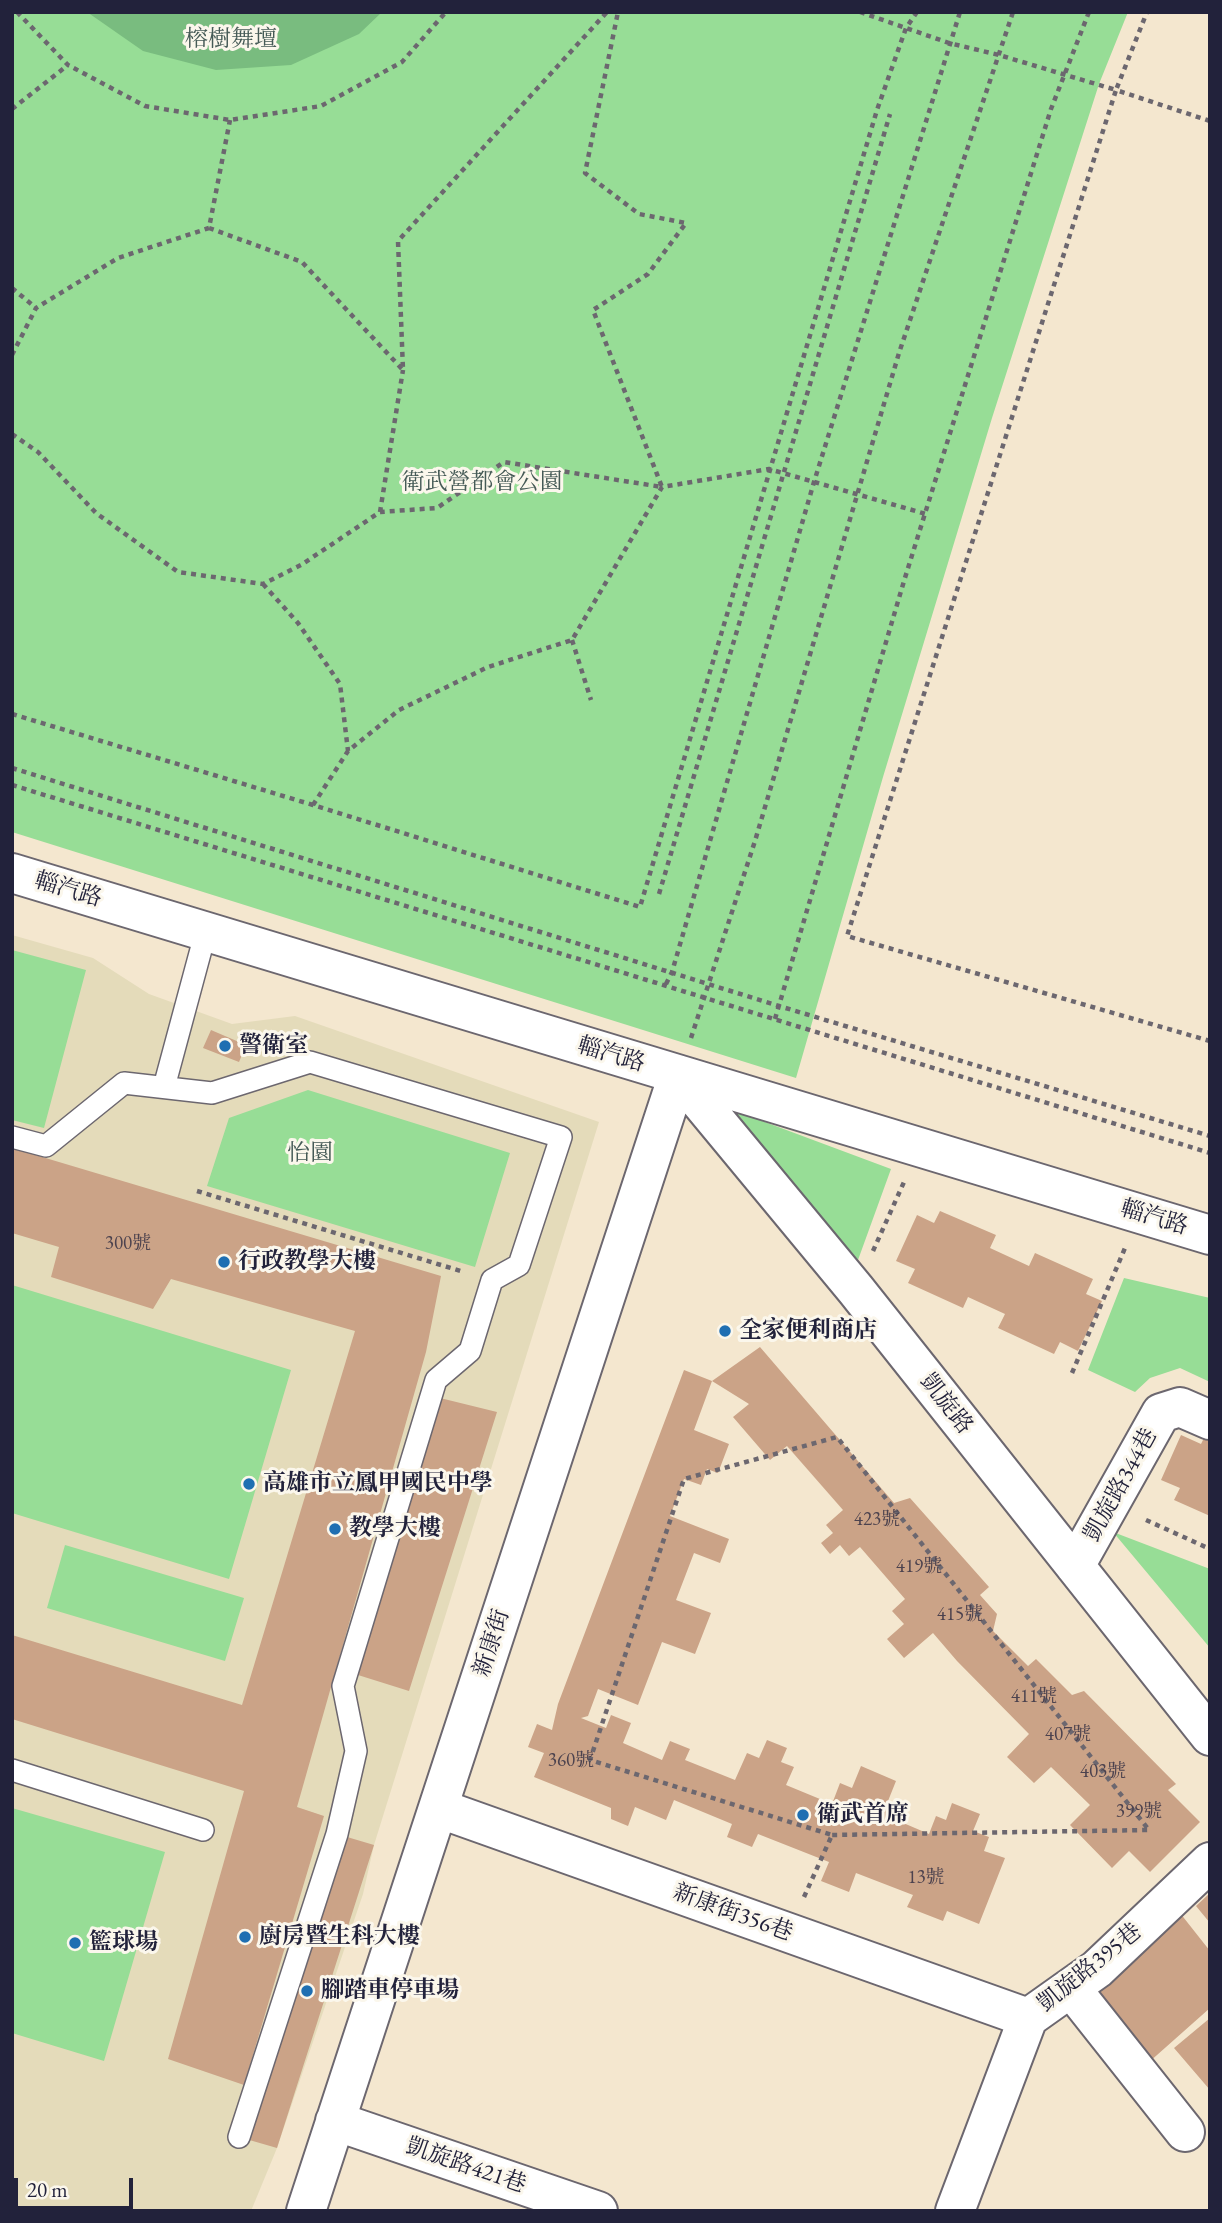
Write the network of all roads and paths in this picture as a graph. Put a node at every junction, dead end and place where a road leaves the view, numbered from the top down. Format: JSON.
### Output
{"nodes":[{"id":1,"x":18,"y":12,"type":"edge"},
{"id":2,"x":446,"y":12,"type":"edge"},
{"id":3,"x":607,"y":12,"type":"edge"},
{"id":4,"x":618,"y":12,"type":"edge"},
{"id":5,"x":860,"y":12,"type":"edge"},
{"id":6,"x":917,"y":12,"type":"edge"},
{"id":7,"x":960,"y":12,"type":"edge"},
{"id":8,"x":1013,"y":12,"type":"edge"},
{"id":9,"x":1089,"y":12,"type":"edge"},
{"id":10,"x":1147,"y":12,"type":"edge"},
{"id":11,"x":906,"y":27,"type":"junction"},
{"id":12,"x":949,"y":43,"type":"junction"},
{"id":13,"x":999,"y":55,"type":"junction"},
{"id":14,"x":68,"y":65,"type":"junction"},
{"id":15,"x":1065,"y":74,"type":"junction"},
{"id":16,"x":1116,"y":90,"type":"junction"},
{"id":17,"x":12,"y":109,"type":"edge"},
{"id":18,"x":890,"y":114,"type":"dead end"},
{"id":19,"x":230,"y":120,"type":"junction"},
{"id":20,"x":1210,"y":121,"type":"edge"},
{"id":21,"x":209,"y":228,"type":"junction"},
{"id":22,"x":12,"y":288,"type":"edge"},
{"id":23,"x":36,"y":308,"type":"junction"},
{"id":24,"x":12,"y":355,"type":"edge"},
{"id":25,"x":403,"y":370,"type":"junction"},
{"id":26,"x":12,"y":434,"type":"edge"},
{"id":27,"x":769,"y":469,"type":"junction"},
{"id":28,"x":784,"y":472,"type":"junction"},
{"id":29,"x":814,"y":482,"type":"junction"},
{"id":30,"x":662,"y":487,"type":"junction"},
{"id":31,"x":858,"y":494,"type":"junction"},
{"id":32,"x":380,"y":512,"type":"junction"},
{"id":33,"x":926,"y":514,"type":"junction"},
{"id":34,"x":263,"y":584,"type":"junction"},
{"id":35,"x":572,"y":640,"type":"junction"},
{"id":36,"x":591,"y":700,"type":"dead end"},
{"id":37,"x":12,"y":714,"type":"edge"},
{"id":38,"x":348,"y":751,"type":"junction"},
{"id":39,"x":12,"y":768,"type":"edge"},
{"id":40,"x":12,"y":785,"type":"edge"},
{"id":41,"x":313,"y":805,"type":"junction"},
{"id":42,"x":12,"y":873,"type":"edge"},
{"id":43,"x":659,"y":894,"type":"dead end"},
{"id":44,"x":206,"y":931,"type":"junction"},
{"id":45,"x":672,"y":972,"type":"junction"},
{"id":46,"x":666,"y":984,"type":"junction"},
{"id":47,"x":709,"y":984,"type":"junction"},
{"id":48,"x":705,"y":998,"type":"junction"},
{"id":49,"x":779,"y":1006,"type":"junction"},
{"id":50,"x":775,"y":1019,"type":"junction"},
{"id":51,"x":1210,"y":1041,"type":"edge"},
{"id":52,"x":678,"y":1075,"type":"junction"},
{"id":53,"x":164,"y":1087,"type":"junction"},
{"id":54,"x":1210,"y":1136,"type":"edge"},
{"id":55,"x":12,"y":1137,"type":"edge"},
{"id":56,"x":919,"y":1147,"type":"junction"},
{"id":57,"x":1210,"y":1153,"type":"edge"},
{"id":58,"x":197,"y":1191,"type":"dead end"},
{"id":59,"x":1140,"y":1214,"type":"junction"},
{"id":60,"x":1210,"y":1235,"type":"edge"},
{"id":61,"x":492,"y":1280,"type":"junction"},
{"id":62,"x":856,"y":1290,"type":"junction"},
{"id":63,"x":1072,"y":1373,"type":"dead end"},
{"id":64,"x":1210,"y":1420,"type":"edge"},
{"id":65,"x":1111,"y":1503,"type":"junction"},
{"id":66,"x":1210,"y":1549,"type":"edge"},
{"id":67,"x":1075,"y":1566,"type":"junction"},
{"id":68,"x":1210,"y":1736,"type":"edge"},
{"id":69,"x":12,"y":1770,"type":"edge"},
{"id":70,"x":438,"y":1808,"type":"junction"},
{"id":71,"x":203,"y":1830,"type":"dead end"},
{"id":72,"x":832,"y":1835,"type":"junction"},
{"id":73,"x":1210,"y":1863,"type":"edge"},
{"id":74,"x":788,"y":1933,"type":"junction"},
{"id":75,"x":1071,"y":1988,"type":"junction"},
{"id":76,"x":1028,"y":2018,"type":"junction"},
{"id":77,"x":335,"y":2121,"type":"junction"},
{"id":78,"x":1185,"y":2132,"type":"dead end"},
{"id":79,"x":239,"y":2137,"type":"dead end"},
{"id":80,"x":306,"y":2211,"type":"edge"},
{"id":81,"x":598,"y":2211,"type":"edge"},
{"id":82,"x":955,"y":2211,"type":"edge"}],
"edges":[{"from":1,"to":14,"type":"path"},
{"from":2,"to":19,"type":"path"},
{"from":3,"to":25,"type":"path"},
{"from":4,"to":30,"type":"path"},
{"from":5,"to":11,"type":"path"},
{"from":6,"to":11,"type":"path"},
{"from":7,"to":12,"type":"path"},
{"from":8,"to":13,"type":"path"},
{"from":9,"to":15,"type":"path"},
{"from":10,"to":16,"type":"path"},
{"from":11,"to":12,"type":"path"},
{"from":11,"to":27,"type":"path"},
{"from":12,"to":13,"type":"path"},
{"from":12,"to":29,"type":"path"},
{"from":13,"to":15,"type":"path"},
{"from":13,"to":31,"type":"path"},
{"from":14,"to":17,"type":"path"},
{"from":14,"to":19,"type":"path"},
{"from":15,"to":16,"type":"path"},
{"from":15,"to":33,"type":"path"},
{"from":16,"to":20,"type":"path"},
{"from":16,"to":51,"type":"path"},
{"from":18,"to":28,"type":"path"},
{"from":19,"to":21,"type":"path"},
{"from":21,"to":23,"type":"path"},
{"from":21,"to":25,"type":"path"},
{"from":22,"to":23,"type":"path"},
{"from":23,"to":24,"type":"path"},
{"from":25,"to":32,"type":"path"},
{"from":26,"to":34,"type":"path"},
{"from":27,"to":28,"type":"path"},
{"from":27,"to":30,"type":"path"},
{"from":27,"to":41,"type":"path"},
{"from":28,"to":29,"type":"path"},
{"from":28,"to":43,"type":"path"},
{"from":29,"to":31,"type":"path"},
{"from":29,"to":45,"type":"path"},
{"from":30,"to":32,"type":"path"},
{"from":30,"to":35,"type":"path"},
{"from":31,"to":33,"type":"path"},
{"from":31,"to":47,"type":"path"},
{"from":32,"to":34,"type":"path"},
{"from":33,"to":49,"type":"path"},
{"from":34,"to":38,"type":"path"},
{"from":35,"to":36,"type":"path"},
{"from":35,"to":38,"type":"path"},
{"from":37,"to":41,"type":"path"},
{"from":38,"to":41,"type":"path"},
{"from":39,"to":45,"type":"path"},
{"from":40,"to":46,"type":"path"},
{"from":42,"to":44,"type":"street","name":"輜汽路"},
{"from":44,"to":52,"type":"street","name":"輜汽路"},
{"from":44,"to":53,"type":"lane"},
{"from":45,"to":46,"type":"path"},
{"from":45,"to":47,"type":"path"},
{"from":46,"to":48,"type":"path"},
{"from":47,"to":48,"type":"path"},
{"from":47,"to":49,"type":"path"},
{"from":48,"to":50,"type":"path"},
{"from":48,"to":52,"type":"path"},
{"from":49,"to":50,"type":"path"},
{"from":49,"to":54,"type":"path"},
{"from":50,"to":57,"type":"path"},
{"from":52,"to":56,"type":"street","name":"輜汽路"},
{"from":52,"to":62,"type":"street","name":"凱旋路"},
{"from":52,"to":70,"type":"street","name":"新康街"},
{"from":53,"to":55,"type":"lane"},
{"from":53,"to":61,"type":"lane"},
{"from":56,"to":59,"type":"street","name":"輜汽路"},
{"from":56,"to":62,"type":"path"},
{"from":58,"to":61,"type":"path"},
{"from":59,"to":60,"type":"street","name":"輜汽路"},
{"from":59,"to":63,"type":"path"},
{"from":61,"to":79,"type":"lane"},
{"from":62,"to":67,"type":"street","name":"凱旋路"},
{"from":64,"to":65,"type":"street","name":"凱旋路344巷"},
{"from":65,"to":66,"type":"path"},
{"from":65,"to":67,"type":"street","name":"凱旋路344巷"},
{"from":67,"to":68,"type":"street","name":"凱旋路"},
{"from":69,"to":71,"type":"lane"},
{"from":70,"to":74,"type":"street","name":"新康街356巷"},
{"from":70,"to":77,"type":"street","name":"新康街"},
{"from":72,"to":72,"type":"path"},
{"from":72,"to":74,"type":"path"},
{"from":73,"to":75,"type":"street","name":"凱旋路395巷"},
{"from":74,"to":76,"type":"street","name":"新康街356巷"},
{"from":75,"to":76,"type":"street","name":"凱旋路395巷"},
{"from":75,"to":78,"type":"street"},
{"from":76,"to":82,"type":"street","name":"凱旋路395巷"},
{"from":77,"to":80,"type":"street","name":"新康街"},
{"from":77,"to":81,"type":"street","name":"凱旋路421巷"}]}
